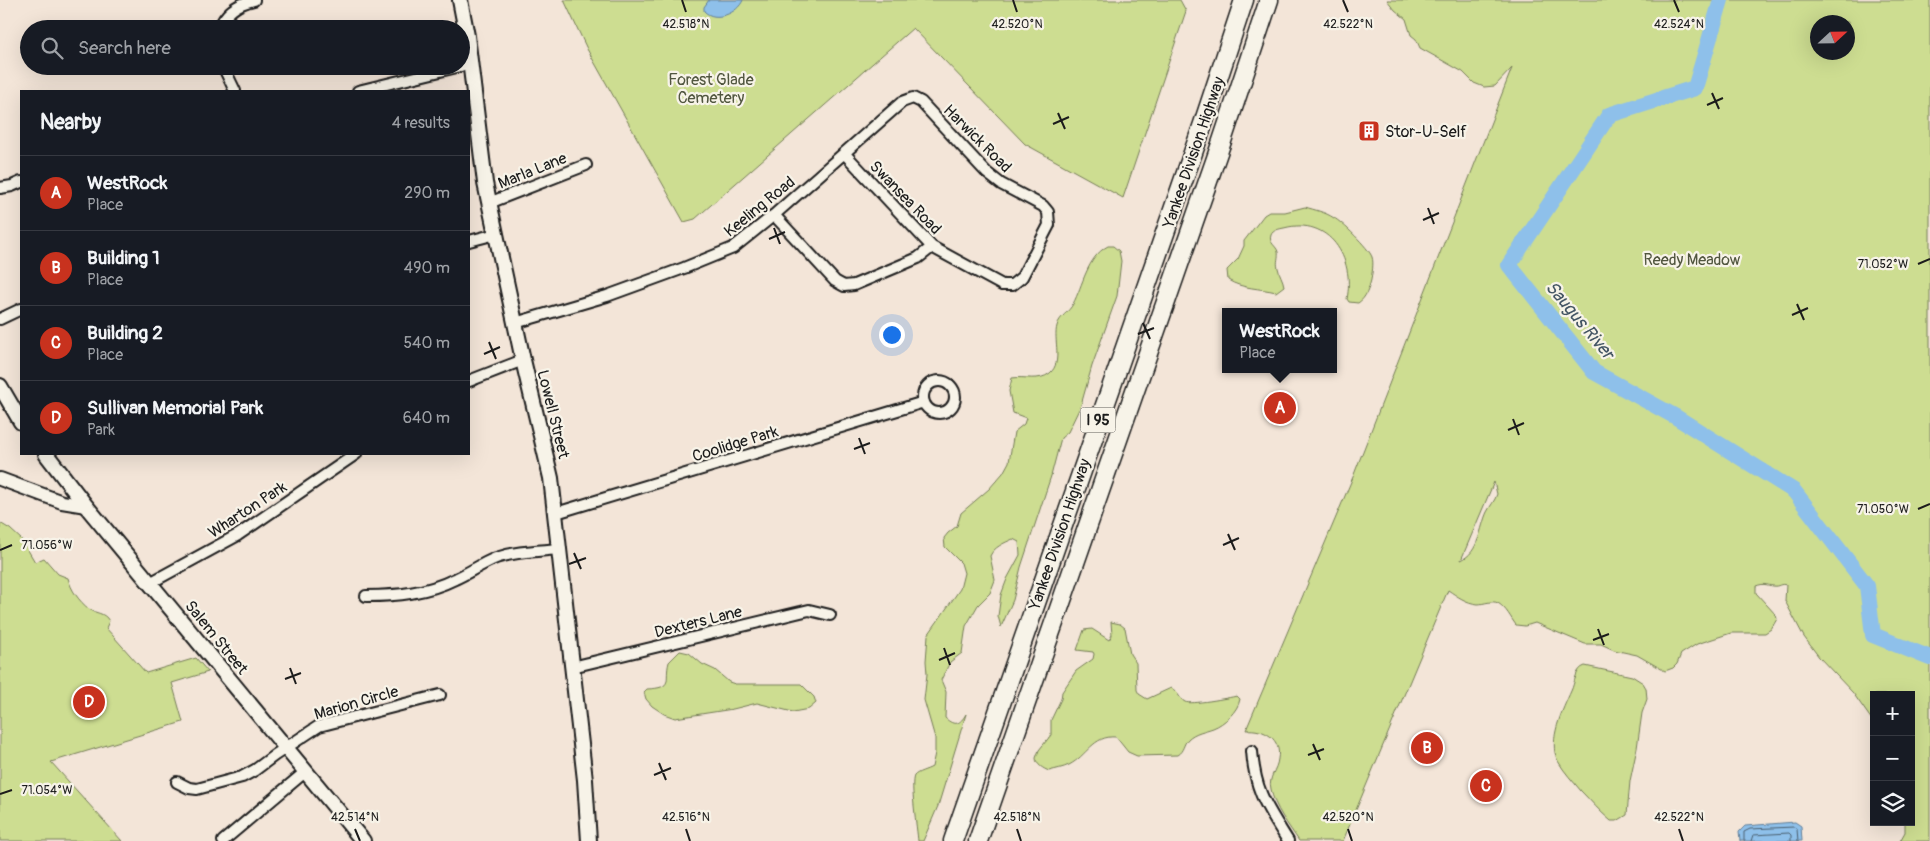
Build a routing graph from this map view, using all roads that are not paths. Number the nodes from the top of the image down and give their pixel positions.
1 (254, 0) edge
2 (460, 0) edge
3 (1244, 0) edge
4 (1269, 0) edge
5 (224, 20) edge
6 (461, 20) edge
7 (227, 75) edge
8 (426, 75) edge
9 (466, 75) edge
10 (235, 90) edge
11 (362, 90) edge
12 (469, 90) edge
13 (470, 97) edge
14 (913, 98) joint
15 (844, 153) junction
16 (586, 165) dead end
17 (20, 182) edge
18 (0, 188) edge
19 (489, 203) junction
20 (774, 215) junction
21 (1049, 215) joint
22 (496, 234) junction
23 (470, 241) edge
24 (932, 247) junction
25 (20, 309) edge
26 (0, 319) edge
27 (515, 323) junction
28 (523, 360) junction
29 (470, 381) edge
30 (0, 386) edge
31 (924, 402) dead end
32 (20, 420) edge
33 (47, 455) edge
34 (355, 455) edge
35 (64, 478) junction
36 (0, 479) edge
37 (62, 502) junction
38 (86, 506) junction
39 (556, 513) junction
40 (560, 549) junction
41 (150, 583) junction
42 (366, 596) dead end
43 (830, 615) dead end
44 (572, 667) junction
45 (440, 695) dead end
46 (285, 749) junction
47 (1252, 751) dead end
48 (305, 772) junction
49 (177, 782) dead end
50 (222, 841) edge
51 (362, 841) edge
52 (589, 841) edge
53 (952, 841) edge
54 (978, 841) edge
55 (1288, 841) edge

1 - 5 street
2 - 6 main road, Lowell Street
3 - 53 highway, Yankee Division Highway / I 95
4 - 54 highway, Yankee Division Highway / I 95
7 - 10 street
8 - 11 street
9 - 12 main road, Lowell Street
13 - 19 main road, Lowell Street
14 - 15 street, Keeling Road
14 - 21 street, Harwick Road
15 - 20 street, Keeling Road
15 - 24 street, Swansea Road
16 - 19 street, Marla Lane
17 - 18 street
19 - 22 main road, Lowell Street
20 - 24 street
20 - 27 street, Keeling Road
21 - 24 street, Swansea Road
22 - 23 street
22 - 27 main road, Lowell Street
25 - 26 street
27 - 28 main road, Lowell Street
28 - 29 street
28 - 39 main road, Lowell Street
30 - 32 main road
31 - 39 street, Coolidge Park
33 - 35 main road, Salem Street
34 - 41 street, Wharton Park
35 - 37 street
35 - 38 main road, Salem Street
36 - 37 street
37 - 38 street
38 - 41 main road, Salem Street
39 - 40 main road, Lowell Street
40 - 42 street
40 - 44 main road, Lowell Street
41 - 46 main road, Salem Street
43 - 44 street, Dexters Lane
44 - 52 main road, Lowell Street
45 - 46 street, Marion Circle
46 - 48 main road, Salem Street
46 - 49 street, Marion Circle
47 - 55 street
48 - 50 street
48 - 51 main road, Salem Street

